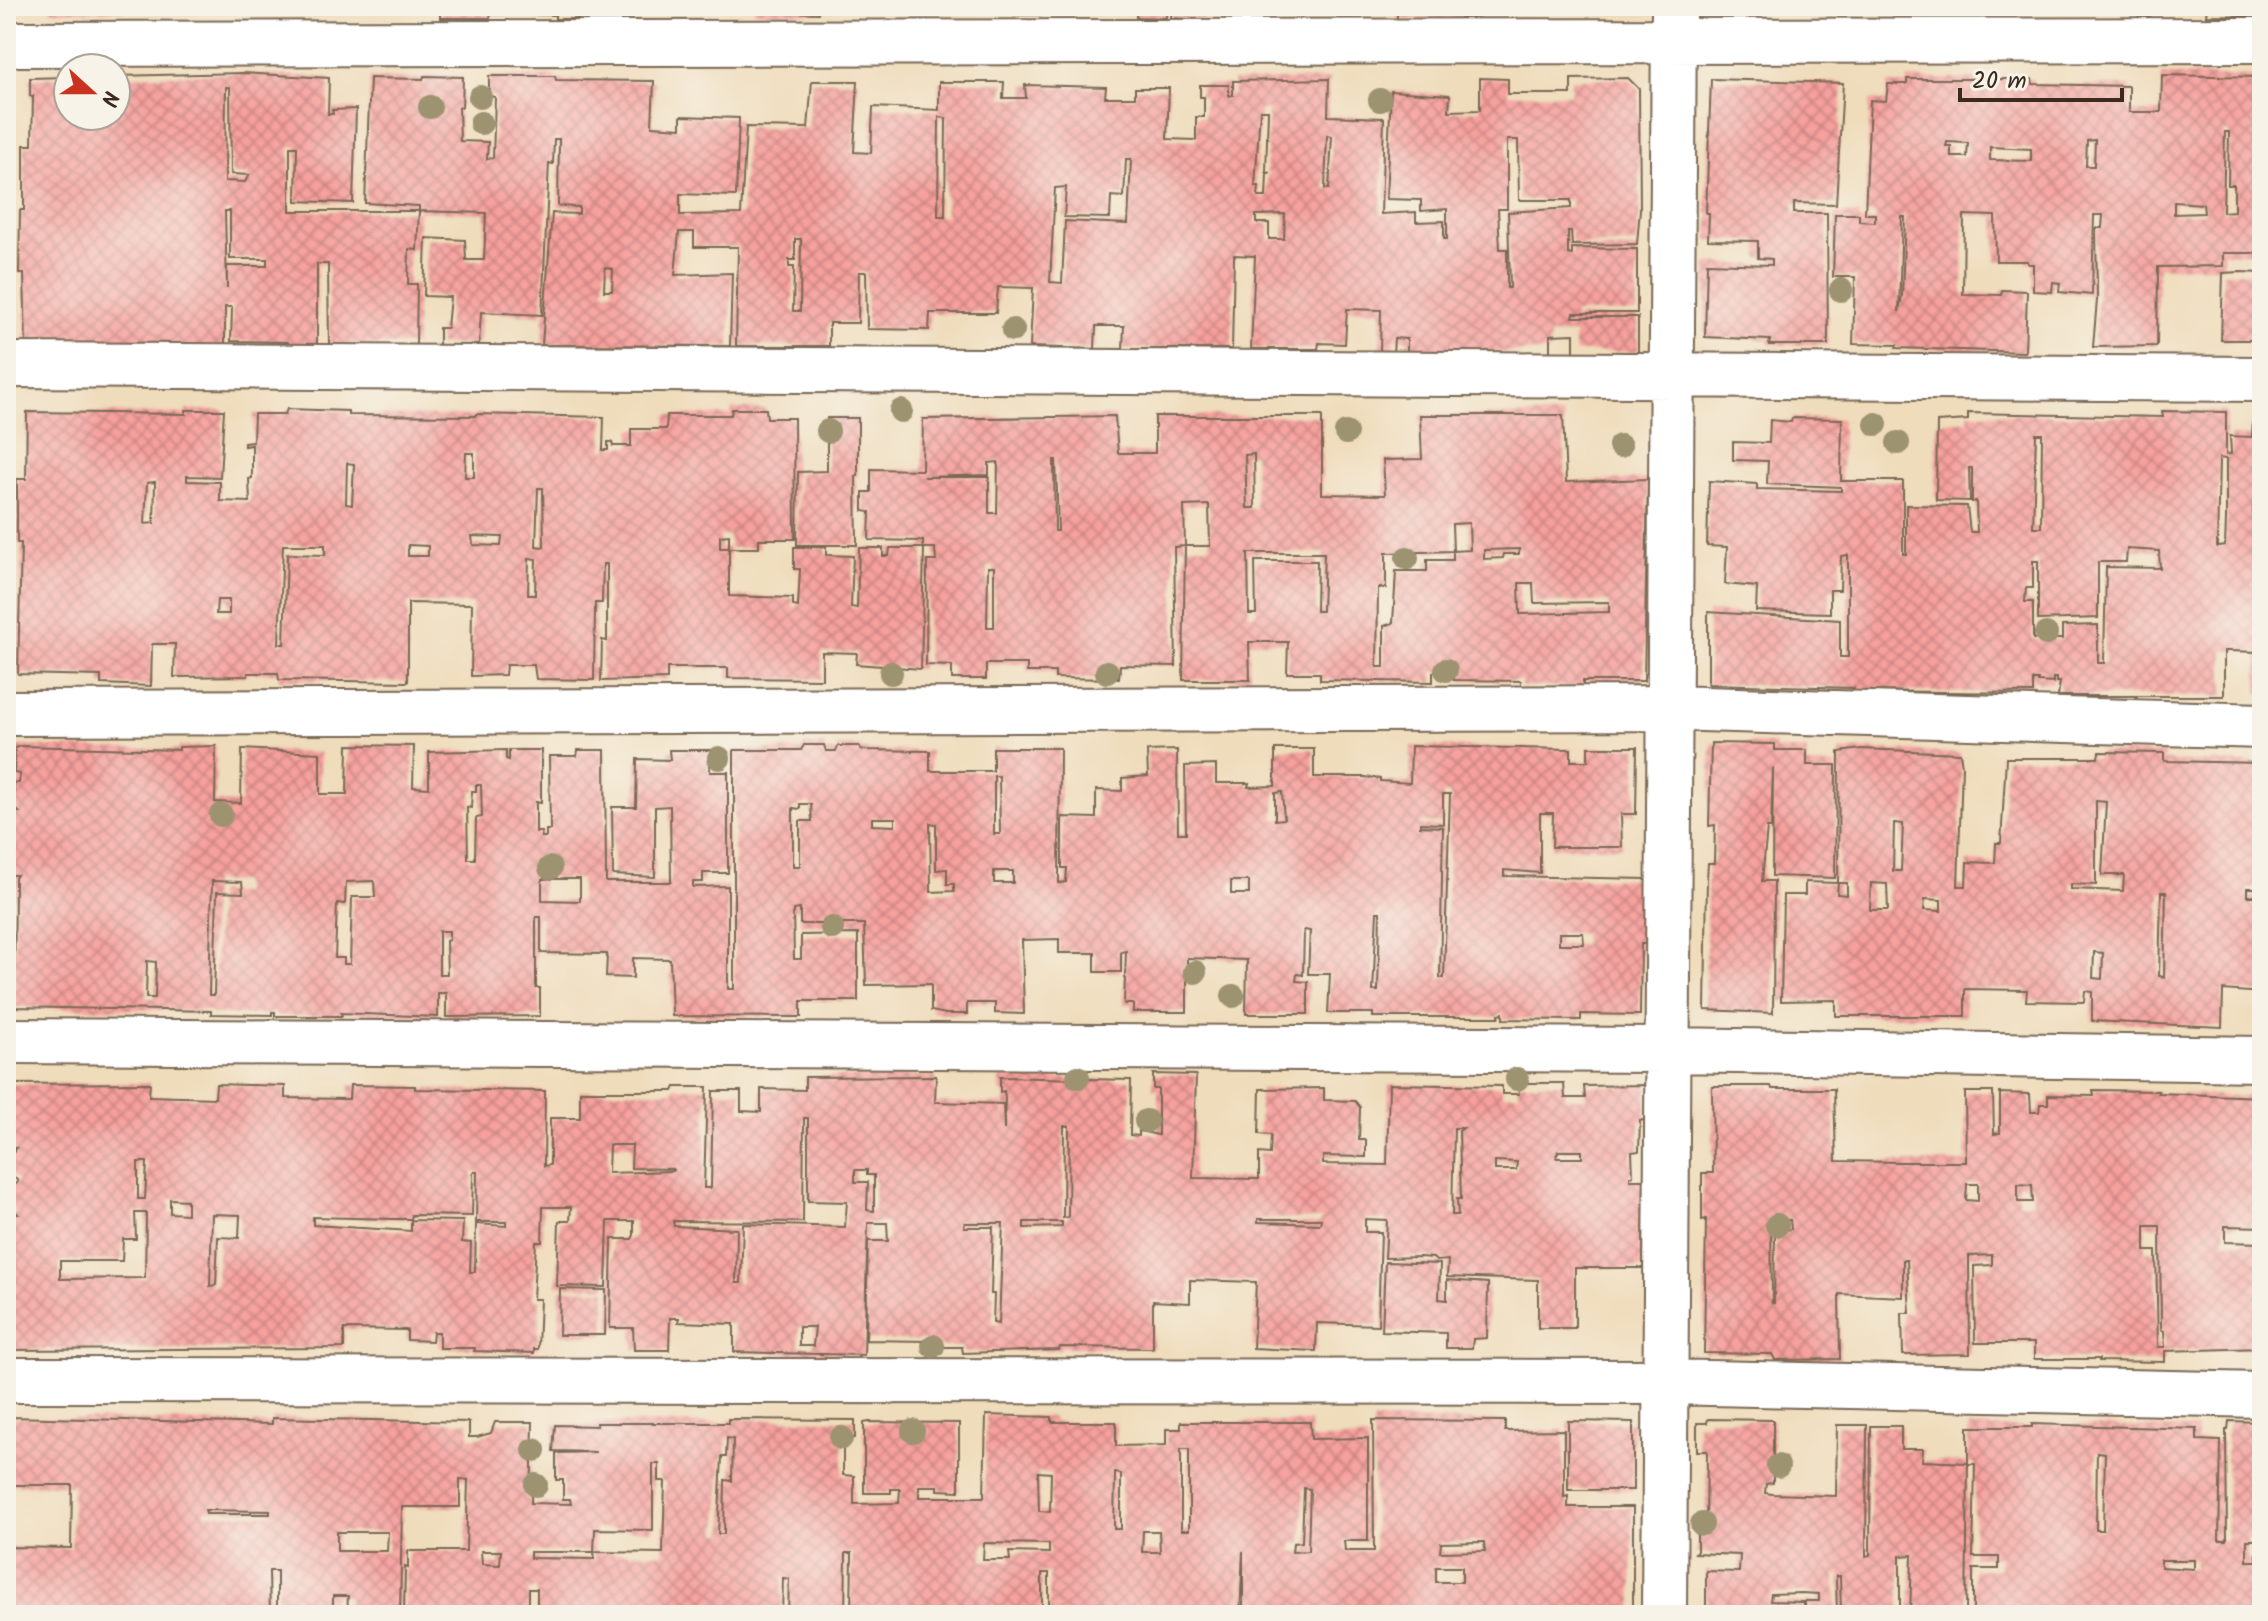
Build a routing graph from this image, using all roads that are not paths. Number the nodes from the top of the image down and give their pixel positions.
1 (1674, 23) edge
2 (2262, 40) edge
3 (6, 44) edge
4 (6, 365) edge
5 (1672, 377) junction
6 (2262, 379) edge
7 (1670, 708) junction
8 (6, 713) edge
9 (2262, 726) edge
10 (6, 1041) edge
11 (1667, 1050) junction
12 (2262, 1059) edge
13 (6, 1380) edge
14 (1665, 1382) junction
15 (2262, 1395) edge
16 (1664, 1615) edge

1 - 2 street
1 - 3 street
1 - 5 street
4 - 5 street
5 - 6 street
5 - 7 street
7 - 8 street
7 - 9 street
7 - 11 street
10 - 11 street
11 - 12 street
11 - 14 street
13 - 14 street
14 - 15 street
14 - 16 street

